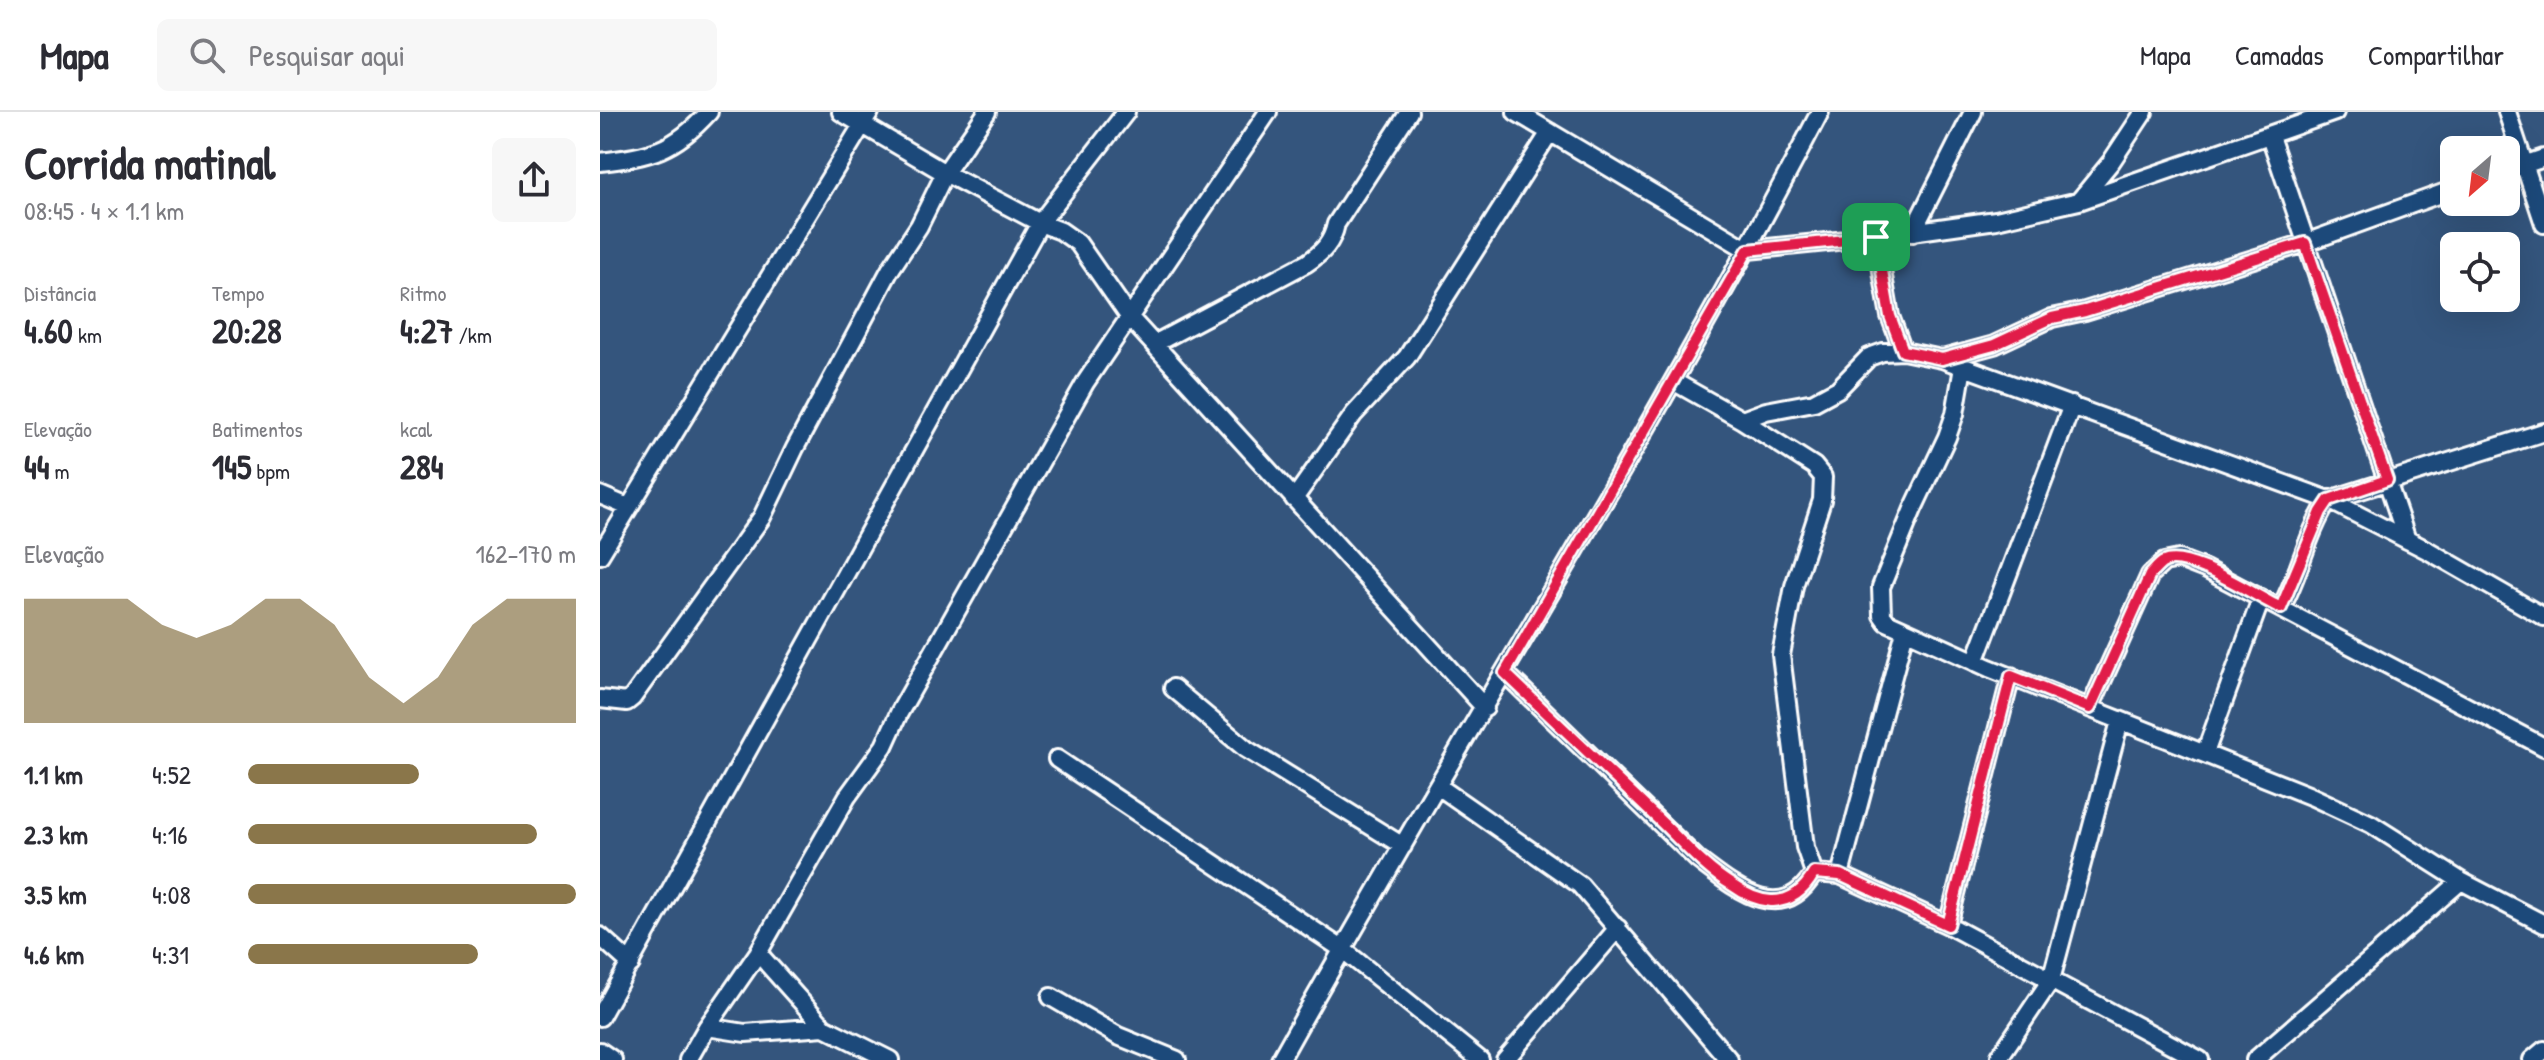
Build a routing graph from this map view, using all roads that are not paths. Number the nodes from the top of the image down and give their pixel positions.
1 (709, 112) edge
2 (841, 112) edge
3 (987, 112) edge
4 (1126, 112) edge
5 (1268, 112) edge
6 (1409, 112) edge
7 (1516, 112) edge
8 (1820, 112) edge
9 (1973, 112) edge
10 (2144, 112) edge
11 (2335, 112) edge
12 (2507, 112) edge
13 (867, 118) edge
14 (1550, 132) junction
15 (2270, 136) junction
16 (2544, 158) edge
17 (600, 162) edge
18 (2525, 164) junction
19 (2520, 166) edge
20 (945, 173) junction
21 (2440, 194) edge
22 (2079, 201) junction
23 (1040, 223) junction
24 (2544, 224) edge
25 (1912, 233) junction
26 (1876, 237) junction
27 (2305, 243) junction
28 (1748, 250) junction
29 (1130, 318) junction
30 (1154, 344) junction
31 (1903, 351) junction
32 (1942, 359) junction
33 (1963, 367) junction
34 (1673, 381) junction
35 (2072, 405) junction
36 (1742, 420) junction
37 (2544, 432) edge
38 (2387, 480) junction
39 (600, 495) edge
40 (1294, 499) junction
41 (2329, 500) junction
42 (628, 507) junction
43 (2407, 540) junction
44 (600, 555) edge
45 (2261, 599) junction
46 (2281, 608) junction
47 (2544, 617) edge
48 (1905, 631) junction
49 (1975, 662) junction
50 (1505, 673) junction
51 (2011, 676) junction
52 (1173, 688) dead end
53 (600, 699) edge
54 (1485, 708) junction
55 (2090, 708) junction
56 (2120, 721) junction
57 (2544, 747) edge
58 (2205, 753) junction
59 (1057, 759) dead end
60 (1438, 786) junction
61 (1403, 846) junction
62 (1814, 873) junction
63 (1840, 875) junction
64 (2461, 881) junction
65 (2544, 924) edge
66 (1948, 925) junction
67 (1618, 928) junction
68 (600, 936) edge
69 (1342, 949) junction
70 (758, 953) junction
71 (631, 964) junction
72 (2051, 980) junction
73 (1051, 997) dead end
74 (600, 1017) edge
75 (707, 1027) junction
76 (824, 1027) junction
77 (2544, 1050) edge
78 (600, 1051) edge
79 (613, 1060) edge
80 (688, 1060) edge
81 (890, 1060) edge
82 (1177, 1060) edge
83 (1280, 1060) edge
84 (1480, 1060) edge
85 (1505, 1060) edge
86 (1729, 1060) edge
87 (2000, 1060) edge
88 (2200, 1060) edge
89 (2255, 1060) edge
90 (2532, 1060) edge

1 - 17 street
2 - 13 street
3 - 20 street
4 - 23 street
5 - 29 street
6 - 30 street
7 - 14 street
8 - 28 street
9 - 25 street
10 - 22 street
11 - 15 street
12 - 18 street
13 - 20 street
13 - 42 street
14 - 28 street
14 - 40 street
15 - 22 street
15 - 27 street
16 - 18 street
18 - 19 street
18 - 24 street
20 - 23 street
20 - 53 street
21 - 27 street
22 - 25 street
23 - 29 street
23 - 71 street
25 - 26 street
26 - 28 street
26 - 31 street
27 - 32 street
27 - 38 street
28 - 34 street
29 - 30 street
29 - 70 street
30 - 40 street
31 - 32 street
31 - 36 street
32 - 33 street
33 - 35 street
33 - 48 street
34 - 36 street
34 - 50 street
35 - 41 street
35 - 49 street
36 - 62 street
37 - 38 street
38 - 41 street
38 - 43 street
39 - 42 street
40 - 54 street
41 - 43 street
41 - 46 street
42 - 44 street
43 - 47 street
45 - 46 street
45 - 55 street
45 - 58 street
46 - 57 street
48 - 49 street
48 - 63 street
49 - 51 street
50 - 54 street
50 - 62 street
51 - 55 street
51 - 66 street
52 - 61 street
54 - 60 street
55 - 56 street
56 - 58 street
56 - 72 street
58 - 64 street
59 - 69 street
60 - 61 street
60 - 67 street
61 - 69 street
62 - 63 street
63 - 66 street
64 - 65 street
64 - 89 street
66 - 72 street
67 - 85 street
67 - 86 street
68 - 71 street
69 - 83 street
69 - 84 street
70 - 75 street
70 - 76 street
71 - 74 street
72 - 87 street
72 - 88 street
73 - 82 street
75 - 76 street
75 - 80 street
76 - 81 street
77 - 90 street
78 - 79 street

